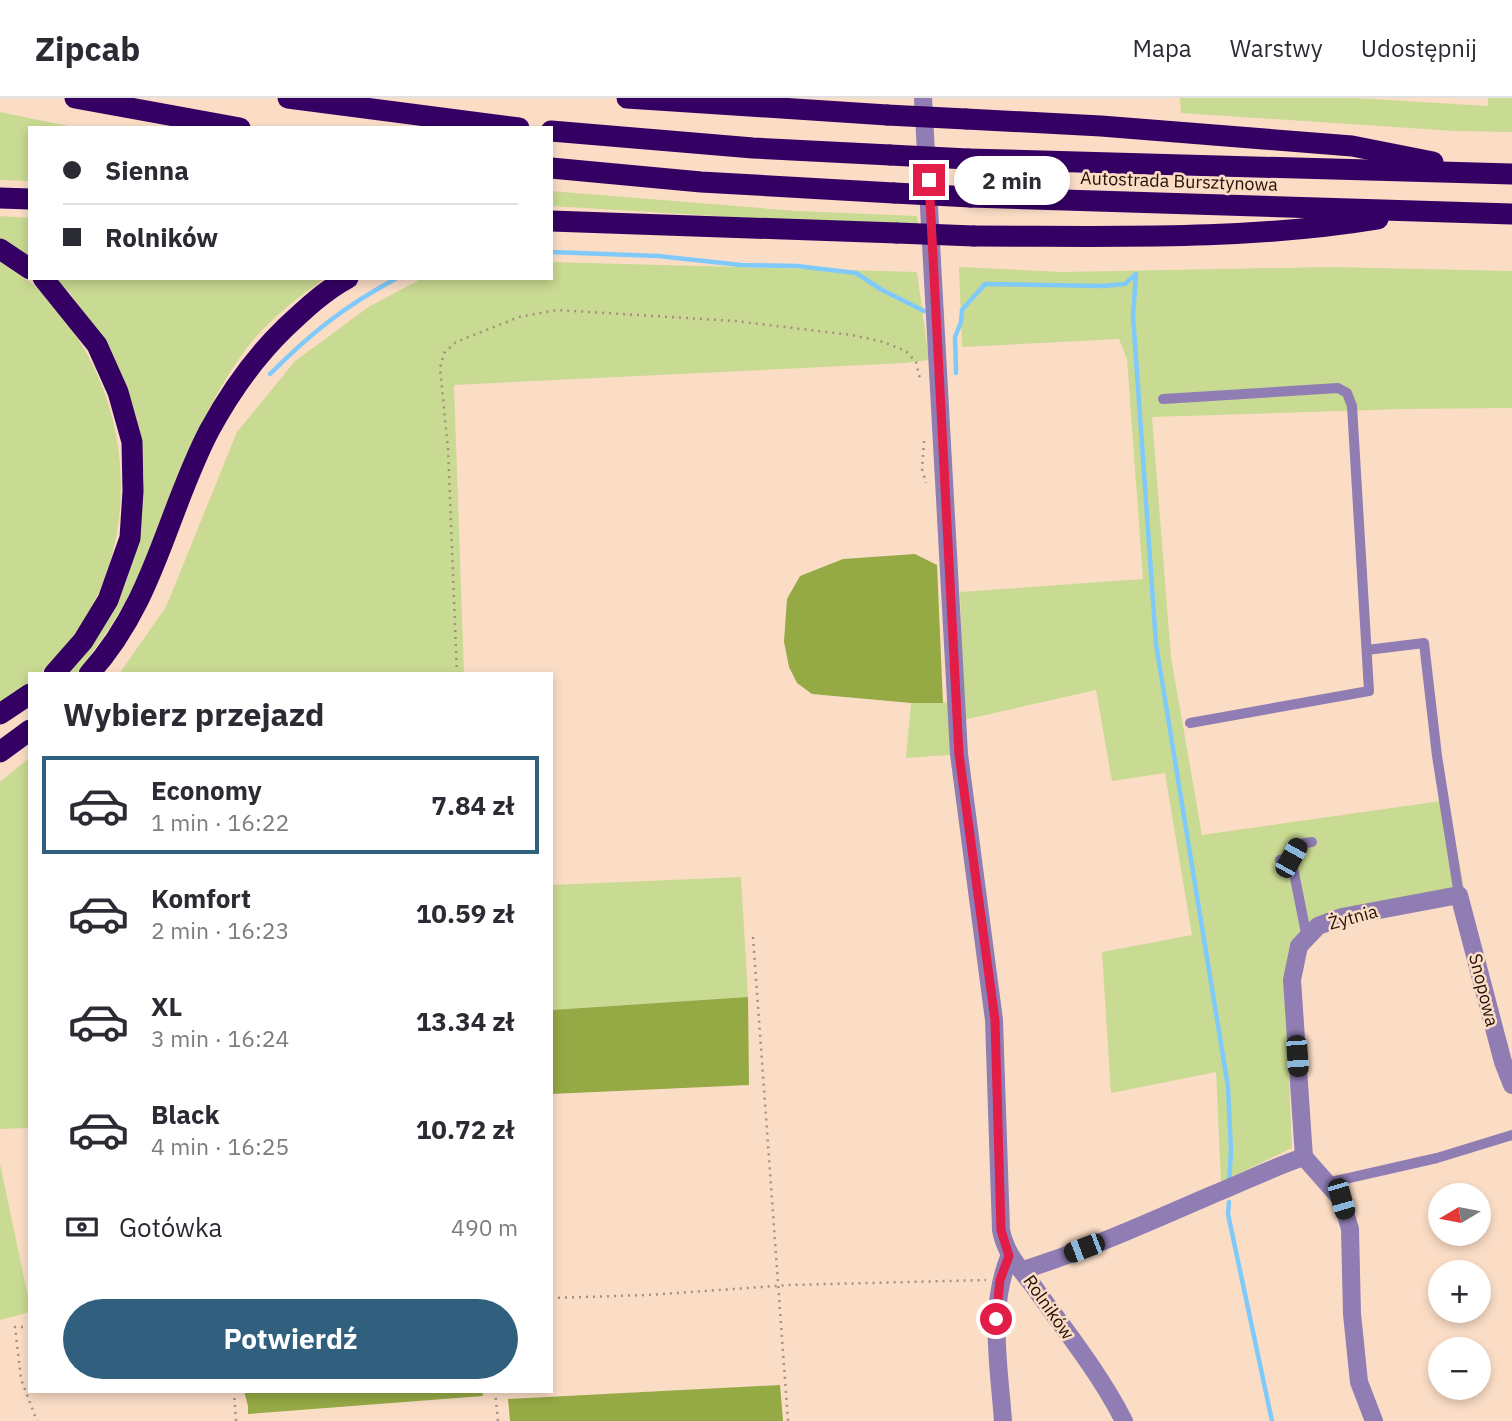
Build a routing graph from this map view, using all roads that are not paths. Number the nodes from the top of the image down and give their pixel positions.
1 (75, 98) edge
2 (288, 98) edge
3 (626, 98) edge
4 (923, 98) edge
5 (229, 126) edge
6 (504, 126) edge
7 (553, 131) edge
8 (553, 168) edge
9 (1502, 174) edge
10 (0, 198) edge
11 (28, 199) edge
12 (1429, 211) junction
13 (1512, 214) edge
14 (557, 222) edge
15 (0, 249) edge
16 (28, 268) edge
17 (45, 280) edge
18 (345, 280) edge
19 (1163, 399) dead end
20 (1367, 650) junction
21 (56, 672) edge
22 (91, 672) edge
23 (28, 695) edge
24 (0, 715) edge
25 (1190, 723) dead end
26 (28, 731) edge
27 (0, 752) edge
28 (1312, 842) dead end
29 (1459, 895) junction
30 (1307, 938) junction
31 (1512, 1085) edge
32 (1512, 1135) edge
33 (1304, 1157) junction
34 (1327, 1183) junction
35 (1009, 1256) junction
36 (1023, 1270) junction
37 (1003, 1421) edge
38 (1124, 1421) edge
39 (1374, 1421) edge

1 - 5 highway
2 - 6 highway
3 - 9 highway, bridge
4 - 35 street
7 - 9 highway, Autostrada Bursztynowa, bridge
8 - 12 highway, Autostrada Bursztynowa, bridge
10 - 11 highway
12 - 13 highway, Autostrada Bursztynowa
12 - 14 highway, bridge
15 - 16 highway
17 - 21 highway
18 - 22 highway
19 - 20 lane
20 - 25 lane
20 - 29 lane
23 - 24 highway
26 - 27 highway
28 - 30 lane
29 - 30 street, Żytnia
29 - 31 street, Snopowa
30 - 33 street, Żytnia
32 - 34 lane
33 - 34 street
33 - 36 street
34 - 39 street
35 - 36 street, Rolników
35 - 37 street
36 - 38 street, Rolników

